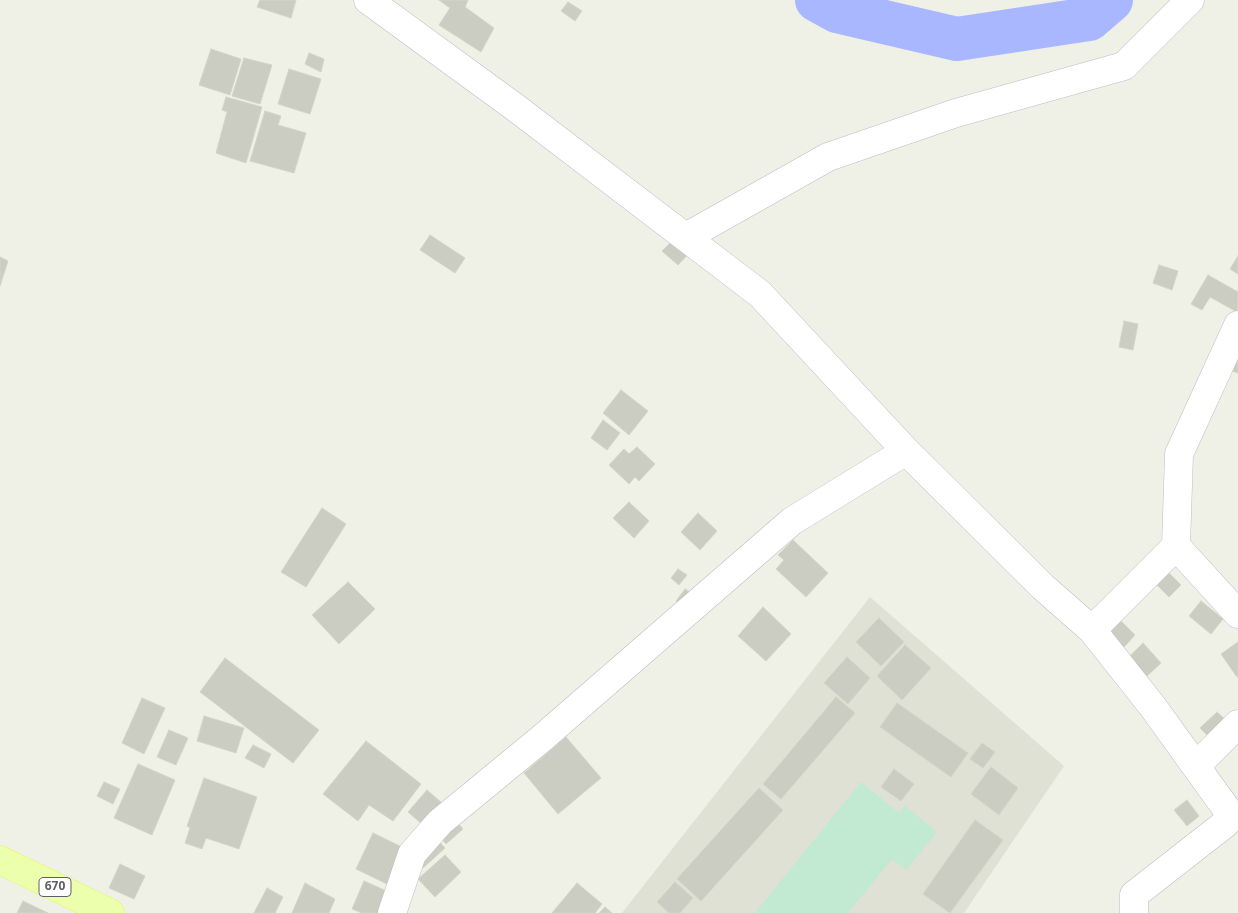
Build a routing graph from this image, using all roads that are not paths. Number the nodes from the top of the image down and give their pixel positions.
1 (368, 0) edge
2 (1190, 0) edge
3 (686, 237) junction
4 (1238, 325) edge
5 (906, 451) junction
6 (1176, 546) junction
7 (1238, 614) edge
8 (1092, 630) junction
9 (1238, 724) edge
10 (1197, 765) junction
11 (0, 860) edge
12 (110, 913) edge
13 (392, 913) edge
14 (1134, 913) edge

1 - 3 street
2 - 3 street
3 - 5 street
4 - 6 street
5 - 8 street
5 - 13 street
6 - 7 street
6 - 8 street
8 - 10 street
9 - 10 street
10 - 14 street
11 - 12 main road, 670

